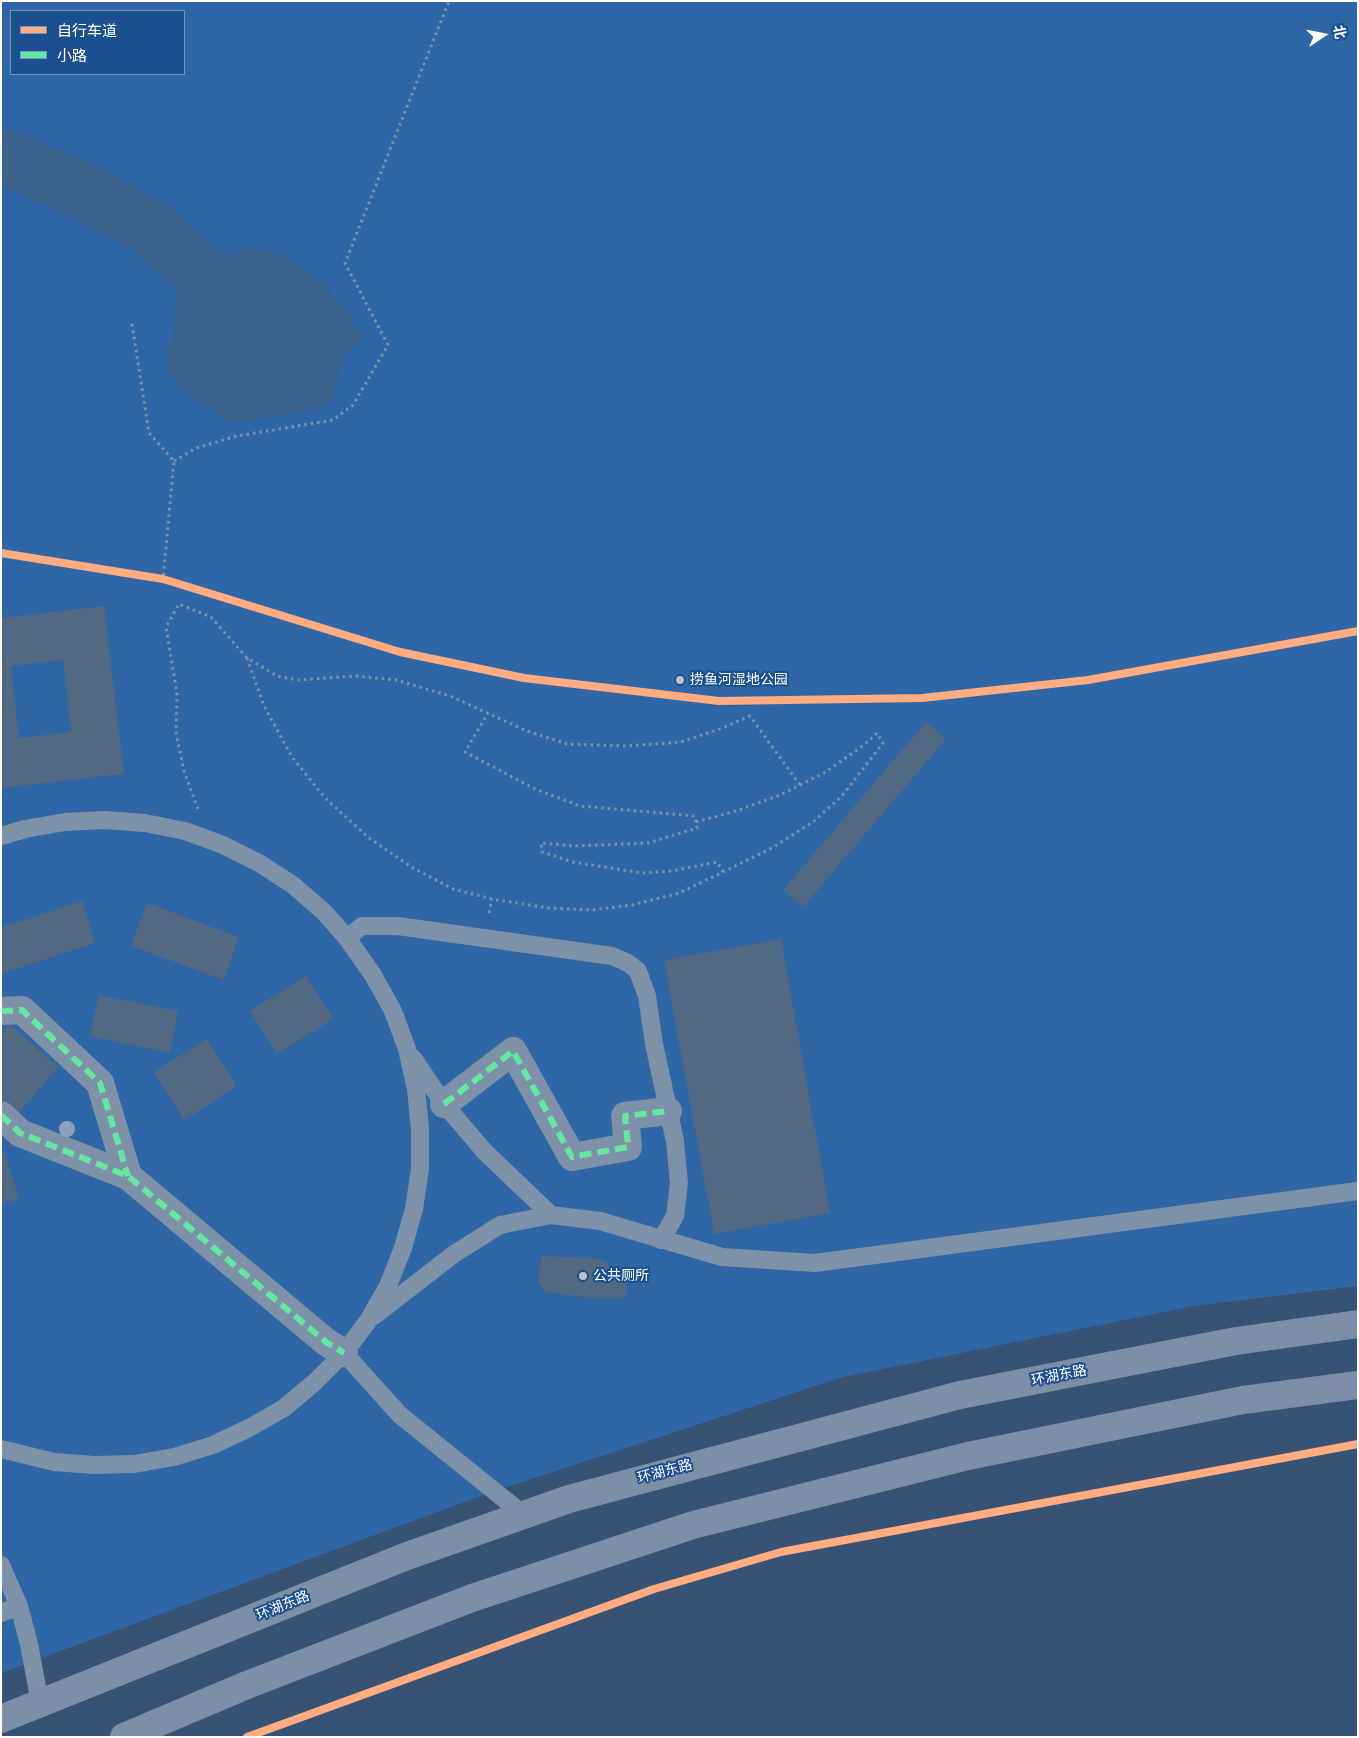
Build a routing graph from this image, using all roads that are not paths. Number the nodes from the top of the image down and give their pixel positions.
1 (1, 836) edge
2 (347, 938) junction
3 (1, 1011) edge
4 (407, 1049) junction
5 (444, 1104) junction
6 (668, 1111) junction
7 (1, 1115) edge
8 (128, 1176) junction
9 (1358, 1191) edge
10 (551, 1215) junction
11 (661, 1240) junction
12 (368, 1321) junction
13 (1358, 1324) edge
14 (344, 1353) junction
15 (1358, 1385) edge
16 (1, 1449) edge
17 (524, 1515) junction
18 (1, 1565) edge
19 (19, 1606) junction
20 (1, 1613) edge
21 (40, 1703) junction
22 (1, 1718) edge
23 (124, 1737) edge

1 - 2 lane
2 - 4 lane
2 - 6 lane
3 - 8 street
4 - 5 lane
4 - 12 lane
5 - 6 street
5 - 10 lane
6 - 11 lane
7 - 8 street
8 - 14 street
9 - 11 lane
10 - 11 lane
10 - 12 lane
12 - 14 lane
13 - 17 main road, 环湖东路
14 - 16 lane
14 - 17 lane
15 - 23 main road
17 - 21 main road, 环湖东路
18 - 19 lane
19 - 20 lane
19 - 21 lane
21 - 22 main road, 环湖东路

